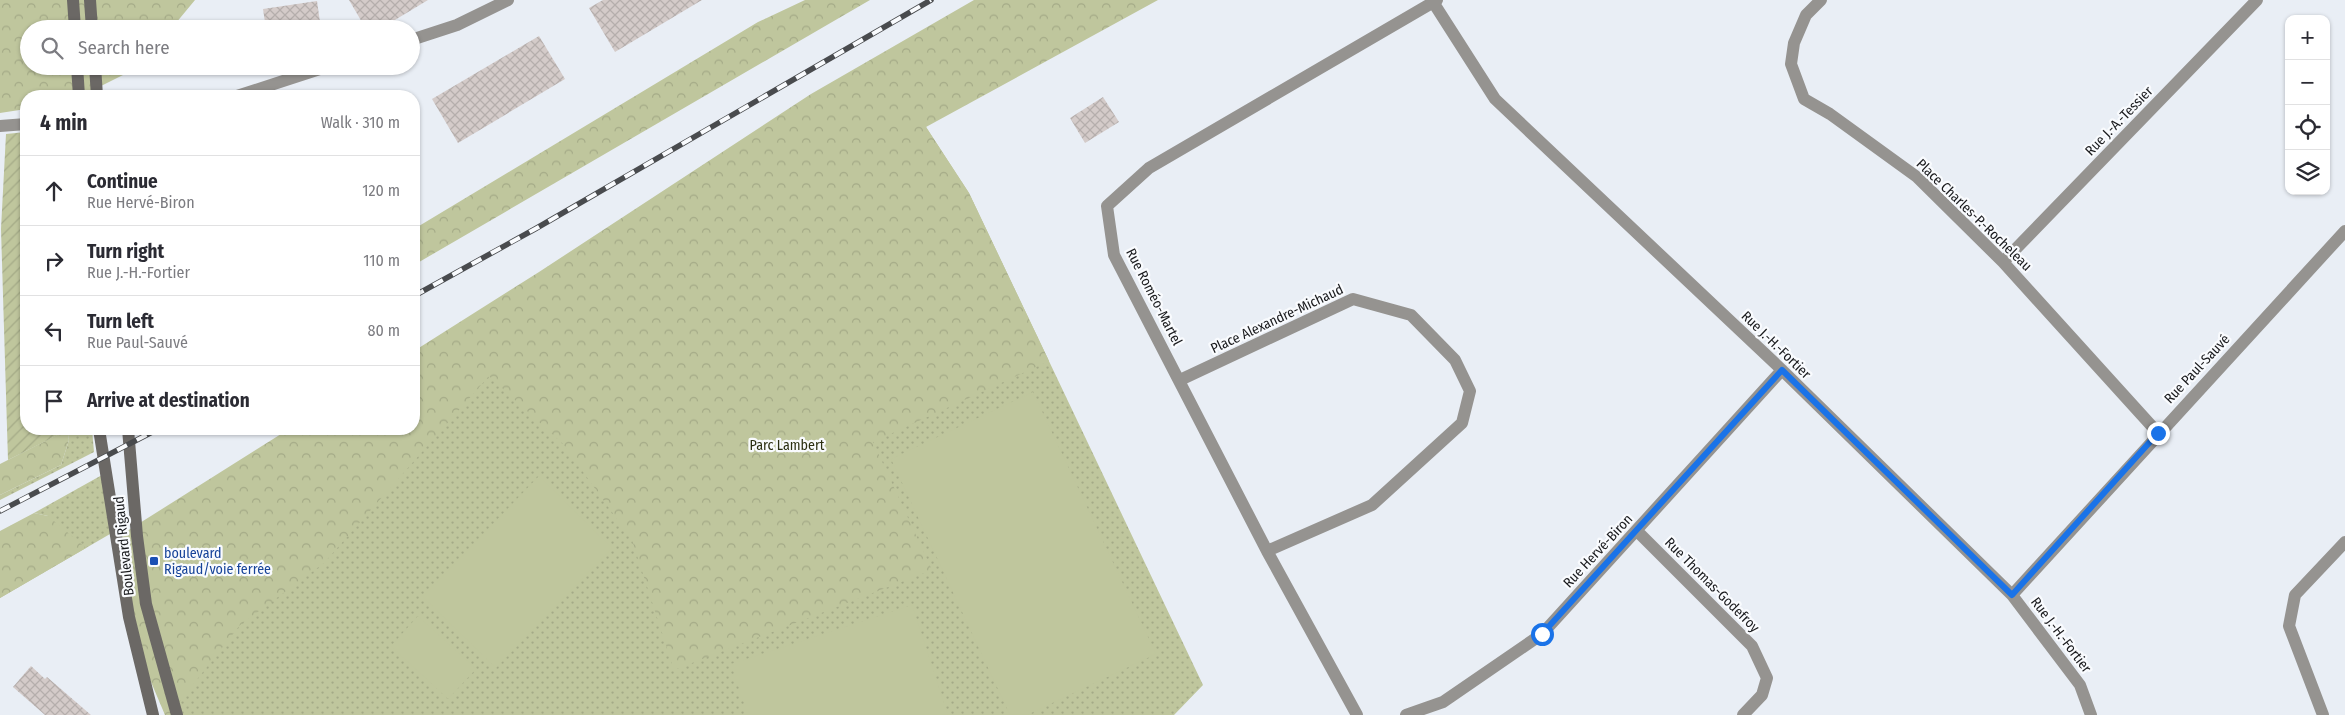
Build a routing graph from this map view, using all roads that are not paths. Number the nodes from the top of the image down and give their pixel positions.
1 (73, 0) edge
2 (90, 0) edge
3 (508, 0) edge
4 (1820, 0) edge
5 (2257, 0) edge
6 (1435, 1) edge
7 (74, 20) edge
8 (91, 20) edge
9 (420, 37) edge
10 (78, 75) edge
11 (96, 75) edge
12 (302, 75) edge
13 (79, 90) edge
14 (97, 90) edge
15 (256, 90) edge
16 (20, 124) edge
17 (0, 126) edge
18 (2345, 231) edge
19 (2004, 262) junction
20 (1782, 370) junction
21 (1180, 380) junction
22 (2158, 433) junction
23 (100, 435) edge
24 (129, 435) edge
25 (1637, 531) junction
26 (2345, 542) edge
27 (1267, 551) junction
28 (2012, 595) junction
29 (153, 715) edge
30 (178, 715) edge
31 (1357, 715) edge
32 (1406, 715) edge
33 (1743, 715) edge
34 (2091, 715) edge
35 (2323, 715) edge

1 - 7 street
2 - 8 street
3 - 9 street
4 - 19 street, Place Charles-P.-Rocheleau
5 - 19 street, Rue J.-A.-Tessier
6 - 20 street, Rue J.-H.-Fortier
6 - 21 street, Rue Roméo-Martel
10 - 13 street
11 - 14 street
12 - 15 street
16 - 17 street
18 - 22 street, Rue Paul-Sauvé
19 - 22 street, Place Charles-P.-Rocheleau
20 - 25 street, Rue Hervé-Biron
20 - 28 street, Rue J.-H.-Fortier
21 - 27 street, Rue Roméo-Martel
21 - 27 street, Place Alexandre-Michaud
22 - 28 street, Rue Paul-Sauvé
23 - 29 street, Boulevard Rigaud
24 - 30 street, Boulevard Rigaud
25 - 32 street, Rue Hervé-Biron
25 - 33 street, Rue Thomas-Godefroy
26 - 35 street
27 - 31 street, Rue Roméo-Martel
28 - 34 street, Rue J.-H.-Fortier

